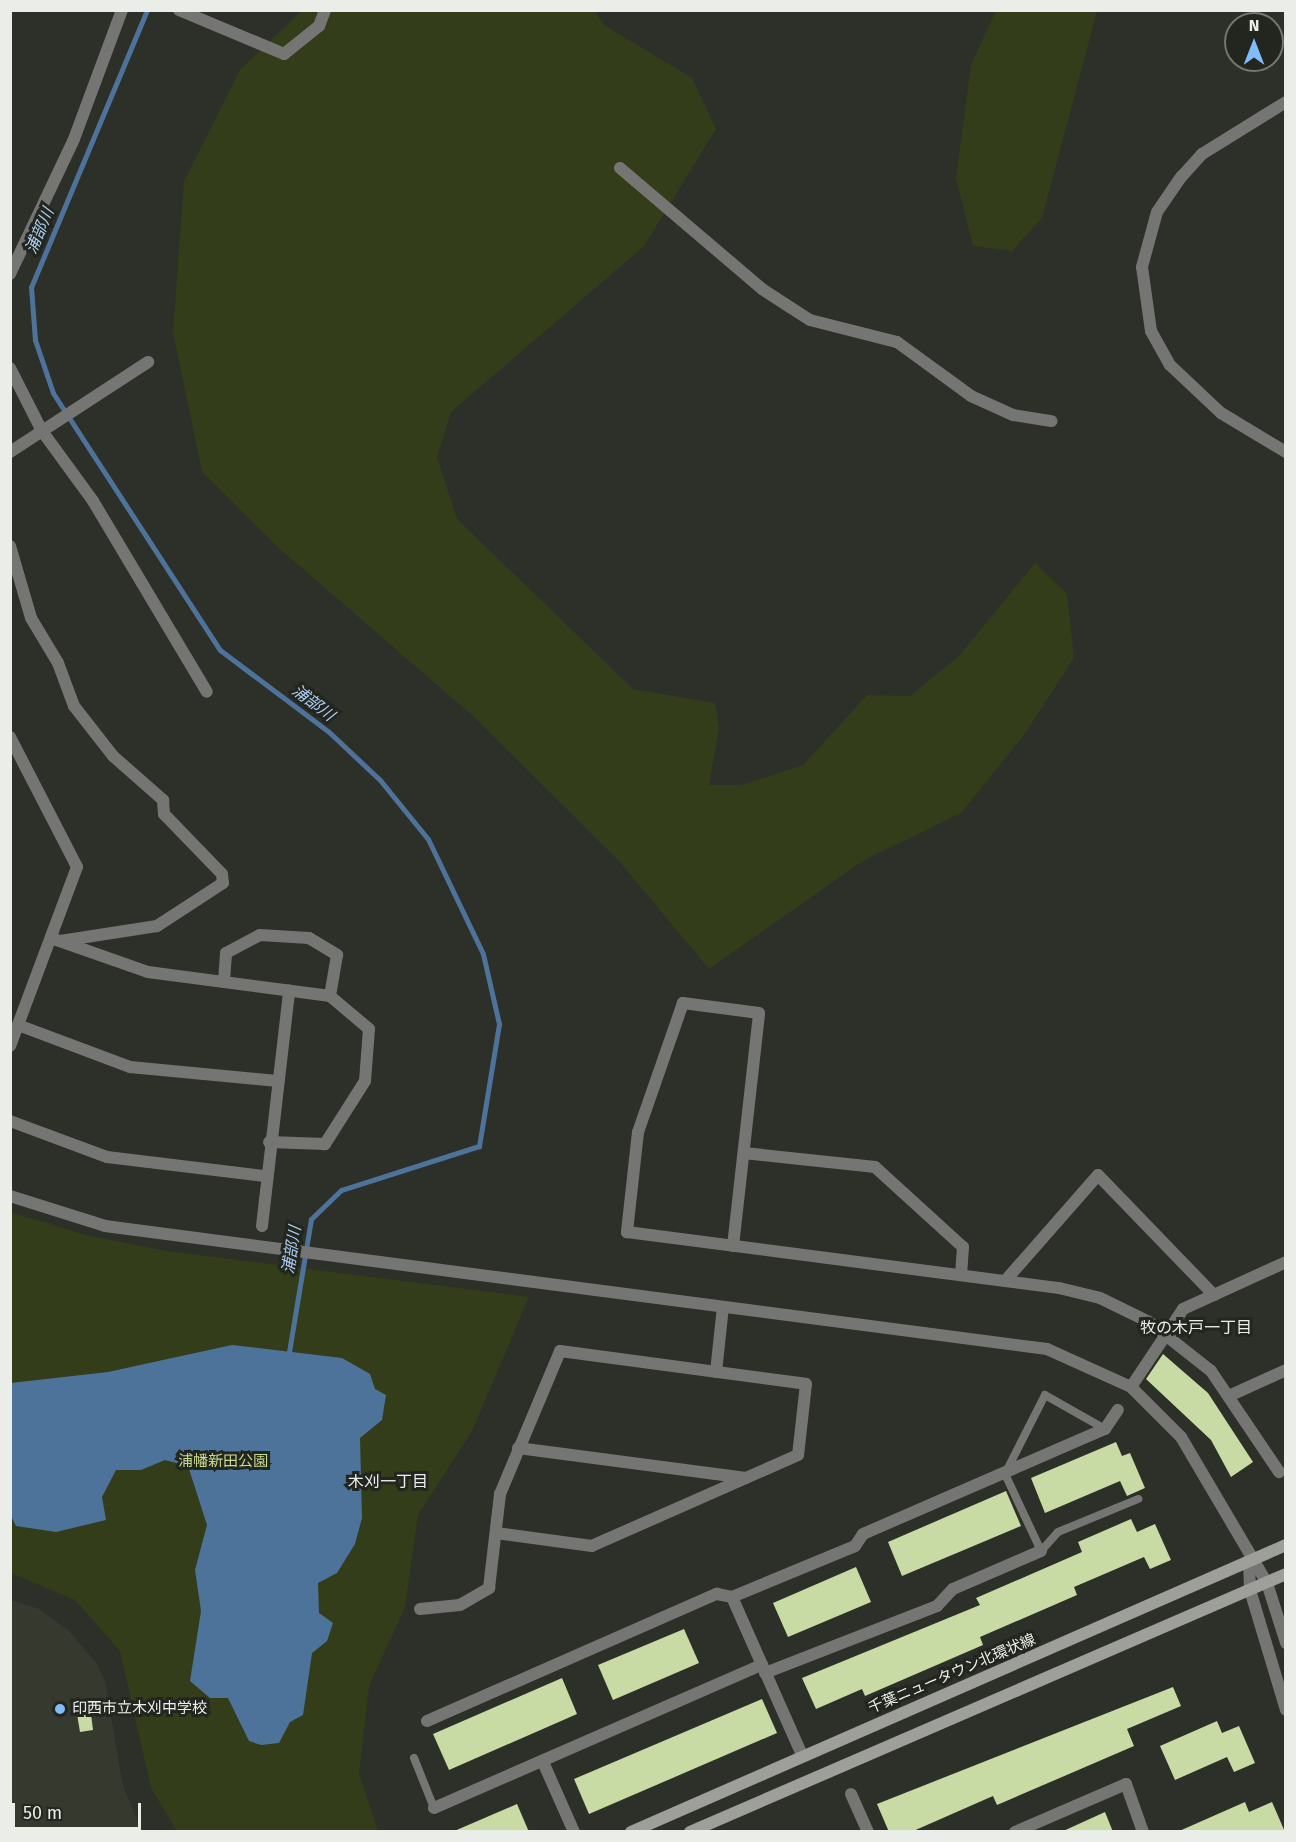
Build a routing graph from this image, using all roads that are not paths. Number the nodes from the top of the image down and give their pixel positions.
1 (122, 10) edge
2 (179, 10) edge
3 (326, 10) edge
4 (1286, 102) edge
5 (620, 168) dead end
6 (10, 274) edge
7 (148, 362) dead end
8 (10, 368) edge
9 (1052, 421) dead end
10 (42, 431) junction
11 (10, 452) edge
12 (1286, 452) edge
13 (10, 546) edge
14 (207, 692) dead end
15 (10, 737) edge
16 (23, 760) junction
17 (10, 767) edge
18 (55, 939) junction
19 (224, 982) junction
20 (289, 991) junction
21 (330, 996) junction
22 (18, 1025) junction
23 (10, 1046) edge
24 (278, 1081) junction
25 (10, 1121) edge
26 (269, 1142) junction
27 (744, 1153) junction
28 (264, 1176) junction
29 (10, 1196) edge
30 (262, 1226) dead end
31 (733, 1246) junction
32 (1286, 1262) edge
33 (961, 1275) junction
34 (1005, 1281) junction
35 (1214, 1295) junction
36 (723, 1307) junction
37 (1167, 1335) junction
38 (1286, 1370) edge
39 (716, 1372) junction
40 (1131, 1387) junction
41 (1231, 1395) junction
42 (1118, 1410) dead end
43 (1105, 1429) junction
44 (518, 1448) junction
45 (1282, 1470) edge
46 (1005, 1474) junction
47 (748, 1478) junction
48 (1267, 1478) dead end
49 (1137, 1499) dead end
50 (496, 1533) junction
51 (1286, 1545) edge
52 (1041, 1551) junction
53 (1249, 1561) junction
54 (1286, 1574) edge
55 (1267, 1583) junction
56 (1250, 1590) junction
57 (732, 1597) junction
58 (420, 1609) dead end
59 (1286, 1643) edge
60 (764, 1669) junction
61 (1286, 1710) edge
62 (427, 1721) dead end
63 (802, 1755) junction
64 (414, 1758) dead end
65 (543, 1762) junction
66 (851, 1794) dead end
67 (434, 1808) joint
68 (574, 1832) edge
69 (632, 1832) edge
70 (690, 1832) edge
71 (868, 1832) edge
72 (1015, 1832) edge
73 (1143, 1832) edge

1 - 6 street
2 - 3 street
4 - 12 street
5 - 9 street
7 - 10 street
8 - 10 street
10 - 11 street
10 - 14 street
13 - 18 street
15 - 16 street
16 - 17 street
16 - 18 street
18 - 19 street
18 - 22 street
19 - 20 street
19 - 21 street
20 - 21 street
20 - 24 street
21 - 26 street
22 - 23 street
22 - 24 street
24 - 26 street
25 - 28 street
26 - 28 street
27 - 31 street
27 - 31 street
27 - 33 street
28 - 30 street
29 - 36 street
31 - 33 street
32 - 35 street
33 - 34 street
34 - 35 street
34 - 37 street
35 - 37 street
36 - 39 street
36 - 40 street
37 - 40 street
37 - 41 street
38 - 41 street
39 - 44 street
39 - 47 street
40 - 53 street
41 - 45 street
42 - 43 street
43 - 46 street
43 - 46 lane
44 - 47 street
44 - 50 street
45 - 48 street
46 - 52 lane
46 - 57 street
47 - 50 street
49 - 52 lane
50 - 58 street
51 - 53 main road, 千葉ニュータウン北環状線
52 - 60 street
53 - 55 street
53 - 56 street
53 - 63 main road, 千葉ニュータウン北環状線
54 - 55 main road
55 - 56 main road
55 - 59 street
56 - 61 street
56 - 70 main road
57 - 60 street
57 - 62 street
60 - 63 street
60 - 65 street
63 - 69 main road, 千葉ニュータウン北環状線
64 - 67 lane
65 - 67 street
65 - 68 street
66 - 71 street
72 - 73 street

